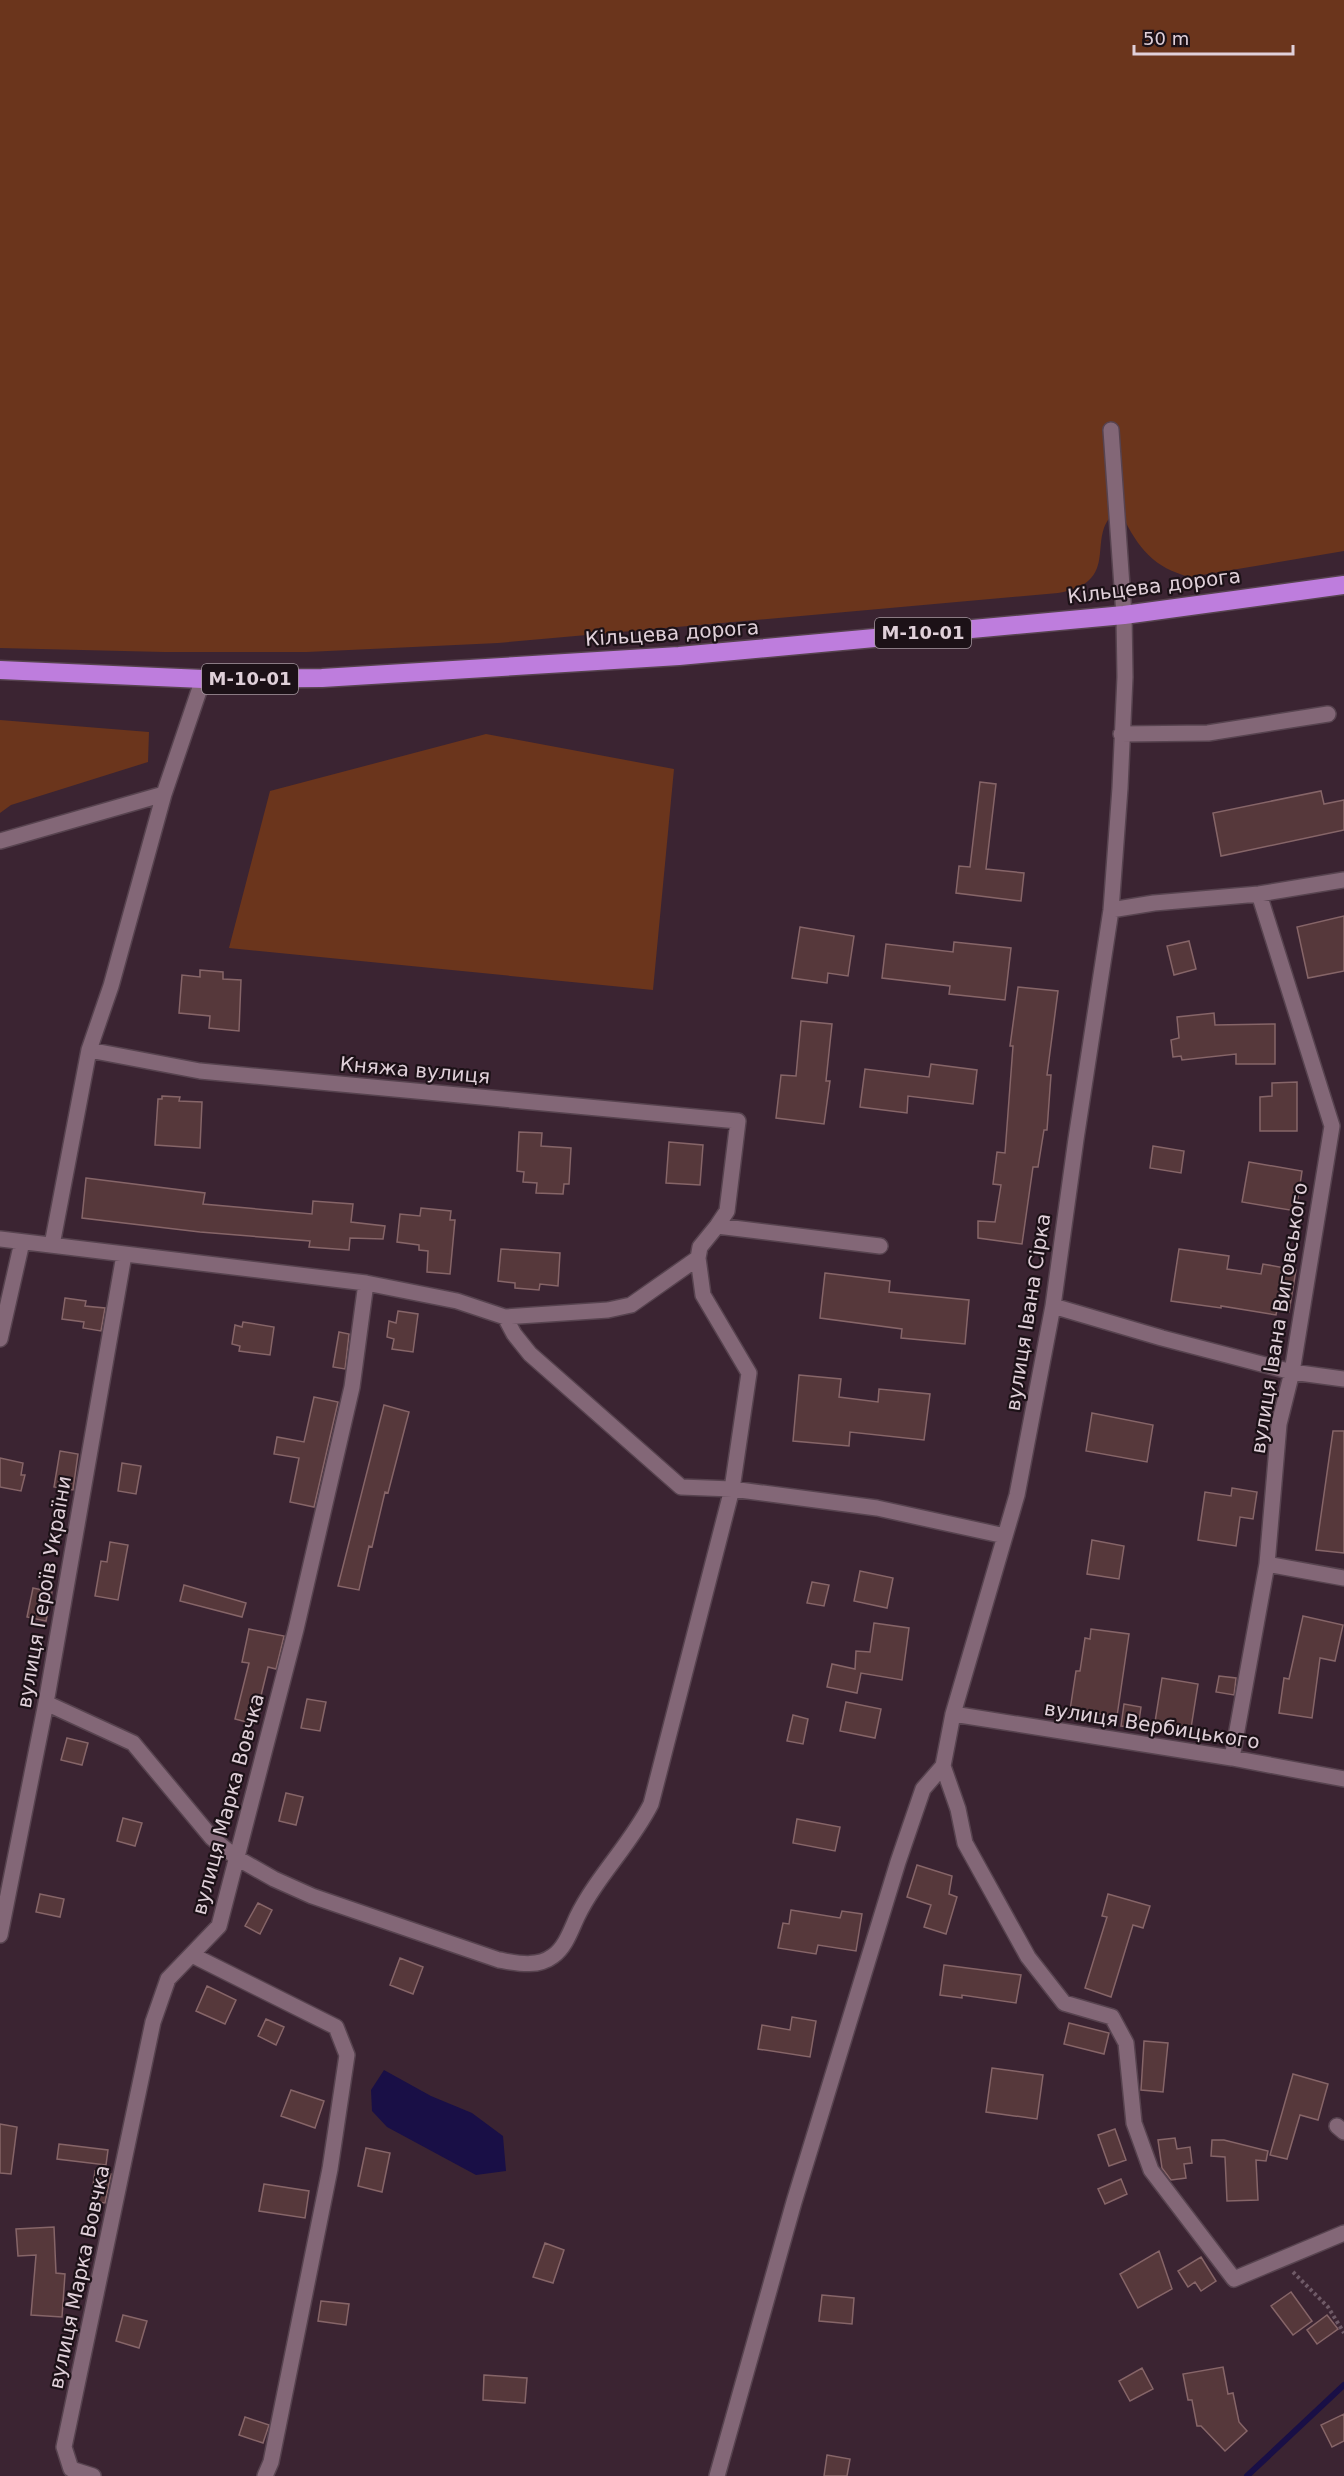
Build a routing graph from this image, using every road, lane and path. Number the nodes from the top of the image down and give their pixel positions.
1 (1111, 430) dead end
2 (1344, 585) edge
3 (1124, 615) junction
4 (0, 670) edge
5 (203, 680) junction
6 (1328, 714) dead end
7 (1121, 734) junction
8 (164, 794) junction
9 (0, 841) edge
10 (1344, 880) edge
11 (1259, 894) junction
12 (1111, 910) junction
13 (89, 1050) junction
14 (1340, 1126) edge
15 (717, 1226) junction
16 (0, 1239) edge
17 (22, 1242) junction
18 (52, 1245) junction
19 (880, 1246) dead end
20 (124, 1255) junction
21 (698, 1258) junction
22 (366, 1283) junction
23 (1053, 1306) junction
24 (505, 1317) junction
25 (0, 1339) edge
26 (1292, 1372) junction
27 (1344, 1379) edge
28 (732, 1489) junction
29 (1005, 1536) junction
30 (1267, 1564) junction
31 (1344, 1578) edge
32 (46, 1703) junction
33 (953, 1714) junction
34 (1232, 1758) junction
35 (943, 1766) junction
36 (1344, 1779) edge
37 (237, 1858) junction
38 (0, 1935) edge
39 (192, 1955) junction
40 (1344, 2233) edge
41 (1281, 2261) junction
42 (1344, 2333) edge
43 (93, 2476) edge
44 (265, 2476) edge
45 (717, 2476) edge

1 - 3 street, вулиця Івана Сірка
2 - 3 highway, Кільцева дорога / М-10-01
3 - 5 highway, Кільцева дорога / М-10-01
3 - 7 street, вулиця Івана Сірка
4 - 5 highway, Кільцева дорога / М-10-01
5 - 8 street
6 - 7 street
7 - 12 street, вулиця Івана Сірка
8 - 9 street
8 - 13 street
10 - 11 street
11 - 12 street
11 - 14 street, вулиця Івана Виговського
12 - 23 street, вулиця Івана Сірка
13 - 15 street, Княжа вулиця
13 - 18 street
14 - 26 street, вулиця Івана Виговського
15 - 19 street
15 - 21 street
16 - 17 street
17 - 18 street
17 - 25 street
18 - 20 street
20 - 22 street
20 - 32 street, вулиця Героїв України
21 - 24 street
21 - 28 street
22 - 24 street
22 - 37 street, вулиця Марка Вовчка
23 - 26 street
23 - 29 street, вулиця Івана Сірка
24 - 28 street
26 - 27 street
26 - 30 street, вулиця Івана Виговського
28 - 29 street
28 - 37 street
29 - 33 street, вулиця Івана Сірка
30 - 31 street
30 - 34 street, вулиця Івана Виговського
32 - 37 street
32 - 38 street, вулиця Героїв України
33 - 34 street, вулиця Вербицького
33 - 35 street, вулиця Івана Сірка
34 - 36 street, вулиця Вербицького
35 - 41 street
35 - 45 street
37 - 39 street, вулиця Марка Вовчка
39 - 43 street, вулиця Марка Вовчка
39 - 44 street
40 - 41 street
41 - 42 path

